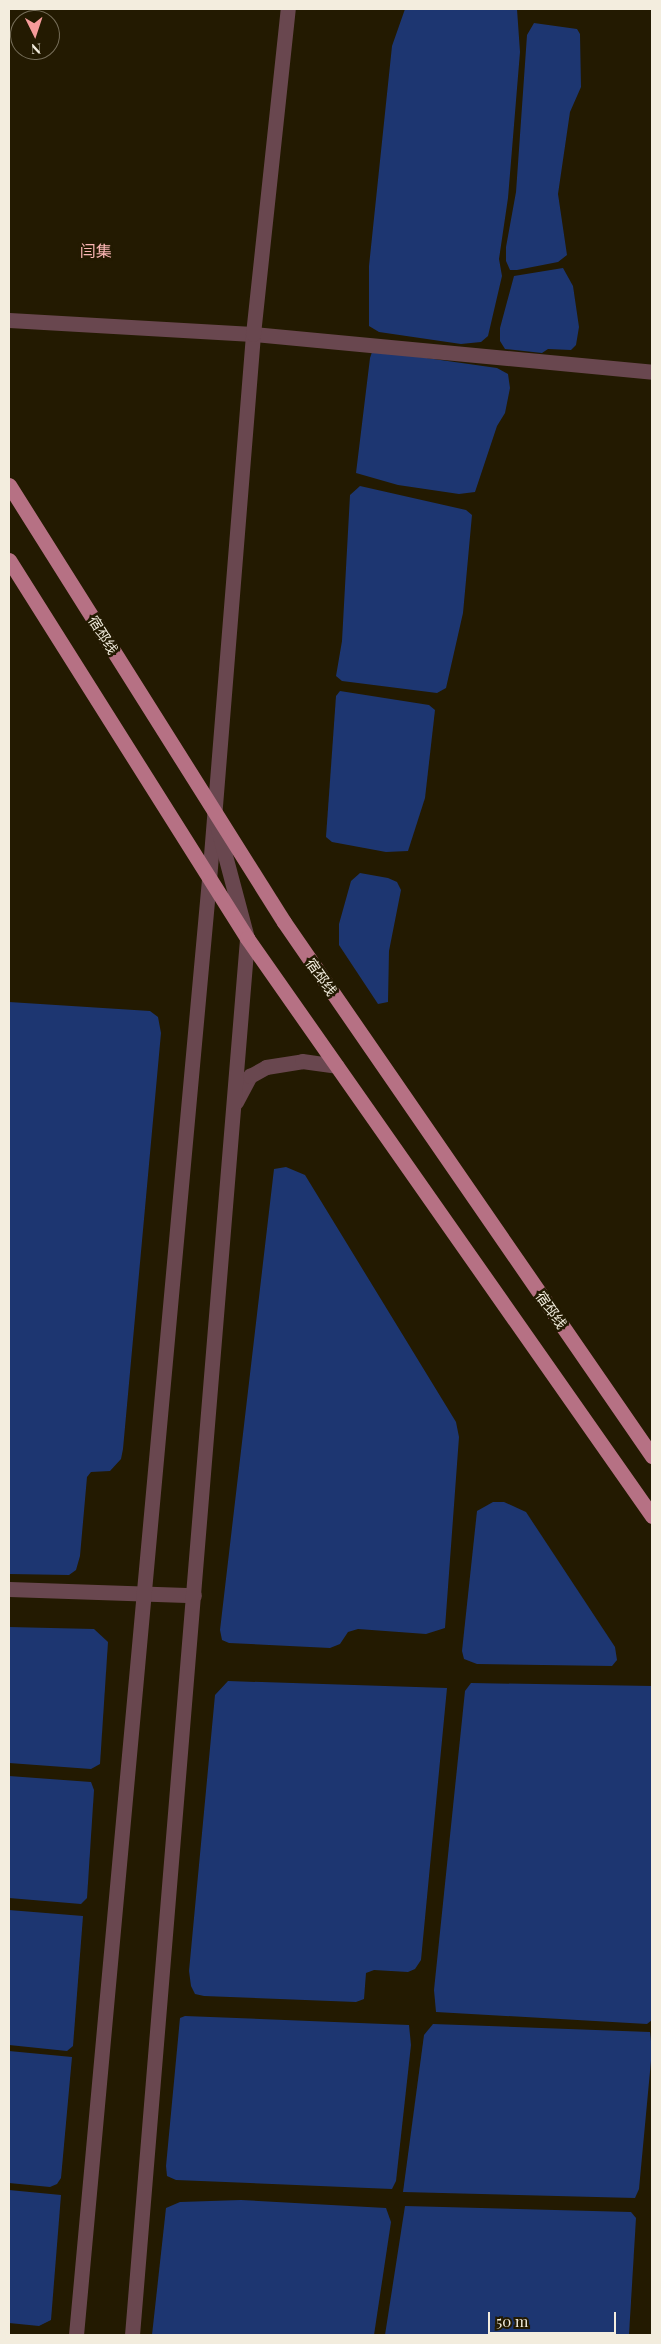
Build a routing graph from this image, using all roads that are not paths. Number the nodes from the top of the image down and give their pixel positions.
1 (288, 9) edge
2 (9, 320) edge
3 (253, 334) junction
4 (652, 372) edge
5 (9, 485) edge
6 (9, 560) edge
7 (213, 810) junction
8 (210, 880) junction
9 (247, 938) junction
10 (337, 1066) junction
11 (233, 1108) junction
12 (652, 1456) edge
13 (652, 1516) edge
14 (9, 1589) edge
15 (144, 1593) junction
16 (194, 1594) junction
17 (76, 2335) edge
18 (132, 2335) edge

1 - 3 street
2 - 3 street
3 - 4 street
3 - 7 street
5 - 7 main road, 宿邳线
6 - 8 main road
7 - 8 street
7 - 9 street
7 - 12 main road, 宿邳线
8 - 9 main road
8 - 15 street
9 - 10 main road
9 - 11 street
10 - 11 street
10 - 13 main road
11 - 16 street
14 - 15 street
15 - 16 street
15 - 17 street
16 - 18 street

